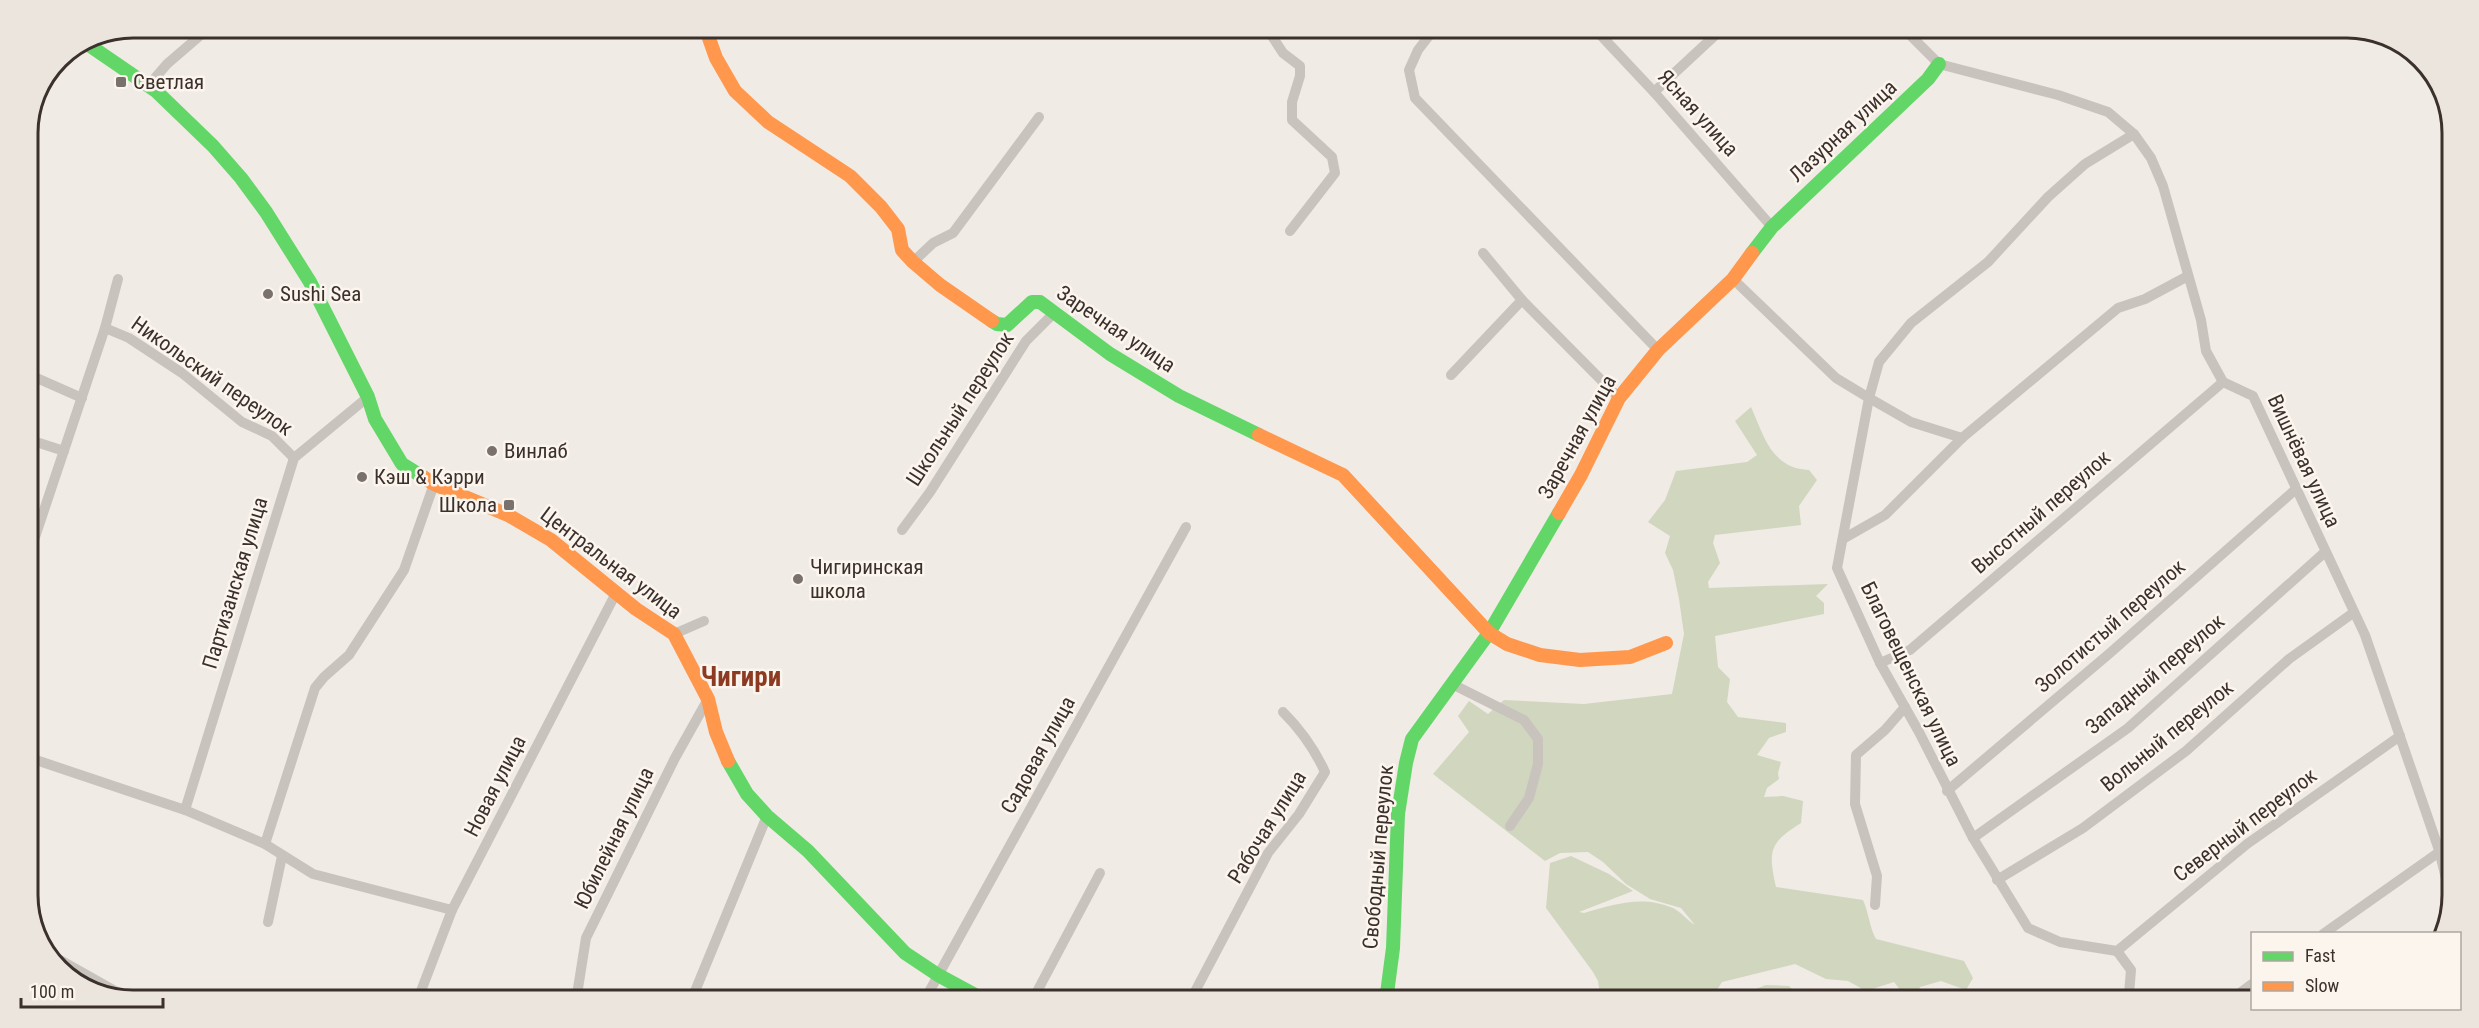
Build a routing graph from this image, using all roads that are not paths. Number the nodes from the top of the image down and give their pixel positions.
1 (198, 37) edge
2 (709, 37) edge
3 (1273, 37) edge
4 (1428, 37) edge
5 (1602, 37) edge
6 (1713, 37) edge
7 (1912, 37) edge
8 (92, 47) edge
9 (1939, 64) junction
10 (149, 85) junction
11 (1654, 92) junction
12 (1039, 117) dead end
13 (2134, 134) junction
14 (1772, 226) junction
15 (1290, 231) dead end
16 (1483, 253) dead end
17 (912, 262) junction
18 (2188, 276) junction
19 (118, 279) dead end
20 (1733, 279) junction
21 (1522, 300) junction
22 (1055, 312) junction
23 (105, 328) junction
24 (1658, 350) junction
25 (1451, 375) dead end
26 (38, 379) edge
27 (2223, 382) junction
28 (368, 397) junction
29 (1619, 398) junction
30 (1869, 398) junction
31 (82, 399) junction
32 (1962, 438) junction
33 (38, 443) edge
34 (64, 451) junction
35 (294, 458) junction
36 (434, 484) junction
37 (2296, 489) junction
38 (1186, 527) dead end
39 (38, 528) edge
40 (902, 530) dead end
41 (1843, 538) junction
42 (2325, 552) junction
43 (616, 594) junction
44 (2353, 613) junction
45 (704, 621) dead end
46 (1489, 633) junction
47 (674, 634) junction
48 (1666, 643) dead end
49 (1880, 663) junction
50 (1452, 684) junction
51 (708, 699) junction
52 (1905, 707) junction
53 (1283, 712) dead end
54 (2400, 736) junction
55 (38, 761) edge
56 (1947, 791) junction
57 (185, 810) junction
58 (767, 816) junction
59 (1510, 826) dead end
60 (1973, 838) junction
61 (265, 844) junction
62 (2442, 848) edge
63 (2439, 850) junction
64 (282, 856) junction
65 (2442, 862) edge
66 (1101, 873) dead end
67 (1997, 880) junction
68 (1875, 905) dead end
69 (453, 910) junction
70 (268, 922) dead end
71 (2324, 932) edge
72 (2117, 951) junction
73 (938, 975) junction
74 (421, 990) edge
75 (578, 990) edge
76 (696, 990) edge
77 (930, 990) edge
78 (966, 990) edge
79 (1038, 990) edge
80 (1196, 990) edge
81 (1386, 990) edge
82 (2129, 990) edge

1 - 10 street
2 - 17 street, Заречная улица
3 - 15 street
4 - 24 street
5 - 11 street, Ясная улица
6 - 11 street
7 - 9 street
8 - 10 street, Центральная улица
9 - 13 street
9 - 14 street, Лазурная улица
10 - 28 street, Центральная улица
11 - 14 street, Ясная улица
12 - 17 street
13 - 18 street
13 - 30 street, Благовещенская улица
14 - 20 street, Заречная улица
16 - 21 street
17 - 22 street, Заречная улица
18 - 27 street
18 - 32 street
19 - 23 street
20 - 24 street, Заречная улица
20 - 30 street
21 - 25 street
21 - 29 street
22 - 40 street, Школьный переулок
22 - 46 street, Заречная улица
23 - 31 street
23 - 35 street, Никольский переулок
24 - 29 street, Заречная улица
26 - 31 street
27 - 37 street, Вишнёвая улица
27 - 49 street, Высотный переулок
28 - 35 street
28 - 36 street, Центральная улица
29 - 46 street, Заречная улица
30 - 32 street
30 - 41 street, Благовещенская улица
31 - 34 street
32 - 41 street
33 - 34 street
34 - 39 street
35 - 57 street, Партизанская улица
36 - 43 street, Центральная улица
36 - 61 street
37 - 42 street, Вишнёвая улица
37 - 56 street, Золотистый переулок
38 - 73 street, Садовая улица
41 - 49 street, Благовещенская улица
42 - 44 street, Вишнёвая улица
42 - 60 street, Западный переулок
43 - 47 street, Центральная улица
43 - 69 street, Новая улица
44 - 54 street, Вишнёвая улица
44 - 67 street, Вольный переулок
45 - 47 street
46 - 48 street, Заречная улица
46 - 50 street, Свободный переулок
47 - 51 street, Центральная улица
49 - 52 street, Благовещенская улица
50 - 59 street
50 - 81 street, Свободный переулок
51 - 58 street, Центральная улица
51 - 75 street, Юбилейная улица
52 - 56 street, Благовещенская улица
52 - 68 street
53 - 80 street, Рабочая улица
54 - 63 street, Вишнёвая улица
54 - 72 street, Северный переулок
55 - 57 street
56 - 60 street, Благовещенская улица
57 - 61 street
58 - 73 street, Центральная улица
58 - 76 street
60 - 67 street, Благовещенская улица
61 - 64 street
62 - 63 street
63 - 65 street, Вишнёвая улица
63 - 71 street
64 - 69 street
64 - 70 street
66 - 79 street
67 - 72 street, Благовещенская улица
69 - 74 street, Новая улица
72 - 82 street
73 - 77 street, Садовая улица
73 - 78 street, Центральная улица

